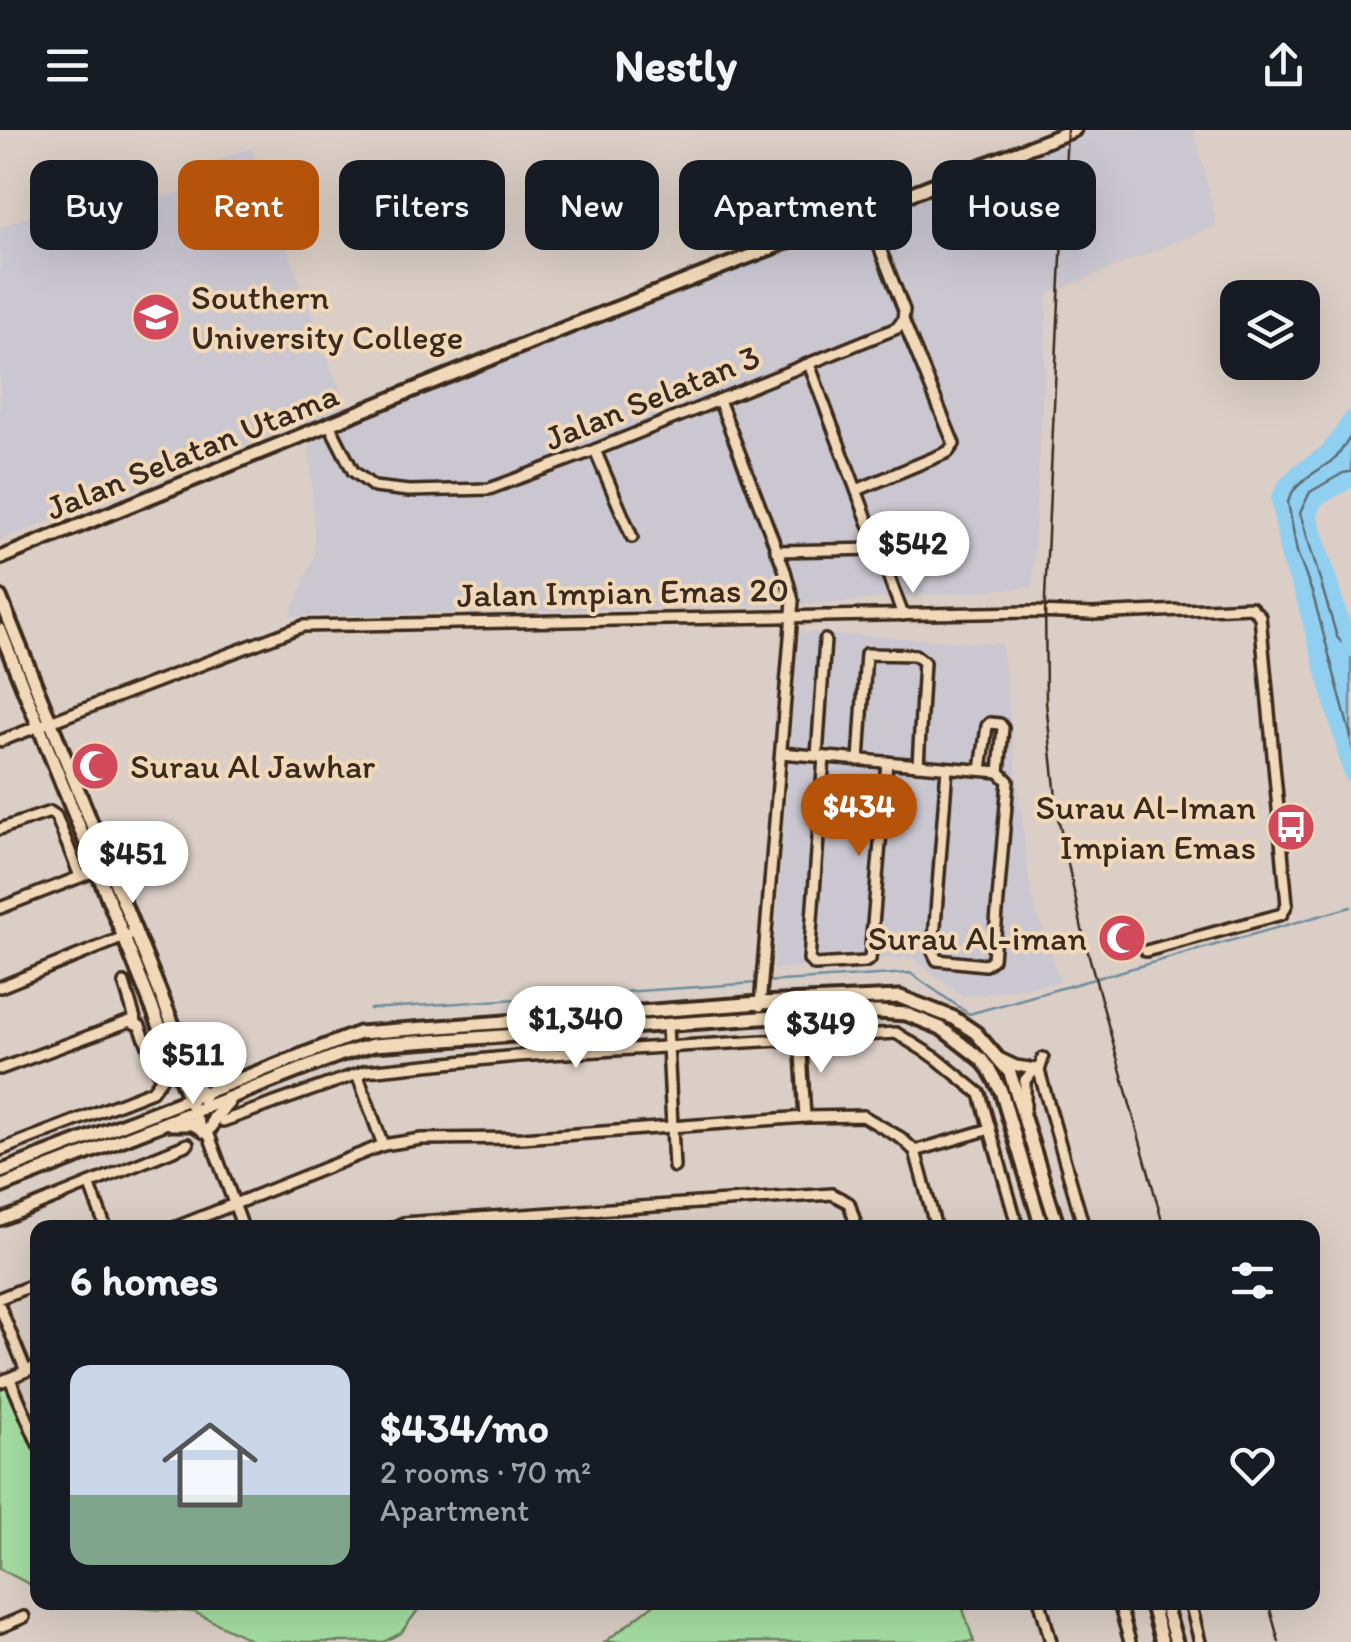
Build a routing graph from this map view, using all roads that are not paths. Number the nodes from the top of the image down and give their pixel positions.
1 (1074, 130) edge
2 (912, 194) edge
3 (768, 250) edge
4 (881, 250) edge
5 (904, 320) junction
6 (809, 364) junction
7 (719, 400) junction
8 (330, 426) junction
9 (596, 450) junction
10 (857, 490) junction
11 (632, 537) dead end
12 (878, 548) junction
13 (776, 551) junction
14 (0, 558) edge
15 (0, 597) edge
16 (792, 616) junction
17 (904, 616) junction
18 (0, 630) edge
19 (826, 640) dead end
20 (46, 725) junction
21 (0, 741) edge
22 (781, 753) junction
23 (821, 757) junction
24 (858, 760) junction
25 (887, 762) junction
26 (918, 765) junction
27 (947, 768) junction
28 (982, 770) junction
29 (999, 772) junction
30 (0, 829) edge
31 (98, 870) junction
32 (80, 876) junction
33 (0, 908) edge
34 (128, 935) junction
35 (1146, 951) dead end
36 (124, 983) dead end
37 (0, 987) edge
38 (760, 1002) junction
39 (760, 1018) junction
40 (133, 1022) junction
41 (667, 1026) junction
42 (800, 1037) junction
43 (668, 1045) junction
44 (998, 1057) junction
45 (1043, 1058) dead end
46 (0, 1068) edge
47 (1039, 1070) junction
48 (360, 1074) junction
49 (186, 1076) junction
50 (224, 1085) junction
51 (234, 1097) junction
52 (198, 1104) junction
53 (804, 1117) junction
54 (1025, 1117) junction
55 (160, 1118) junction
56 (211, 1128) junction
57 (673, 1129) junction
58 (990, 1129) junction
59 (188, 1144) dead end
60 (383, 1145) junction
61 (0, 1150) edge
62 (914, 1151) junction
63 (674, 1167) dead end
64 (0, 1172) edge
65 (90, 1186) junction
66 (0, 1187) edge
67 (234, 1204) junction
68 (0, 1220) edge
69 (103, 1220) edge
70 (194, 1220) edge
71 (240, 1220) edge
72 (447, 1220) edge
73 (854, 1220) edge
74 (934, 1220) edge
75 (1016, 1220) edge
76 (1040, 1220) edge
77 (1056, 1220) edge
78 (1082, 1220) edge
79 (30, 1286) edge
80 (0, 1298) edge
81 (0, 1307) edge
82 (30, 1369) edge
83 (26, 1371) junction
84 (5, 1381) edge
85 (30, 1429) edge
86 (1042, 1610) edge
87 (1121, 1610) edge
88 (1153, 1610) edge
89 (1166, 1610) edge
90 (1192, 1610) edge
91 (24, 1617) dead end
92 (0, 1627) edge
93 (1051, 1642) edge
94 (1128, 1642) edge
95 (1162, 1642) edge
96 (1176, 1642) edge
97 (1200, 1642) edge

1 - 2 main road, Jalan Selatan Utama
3 - 8 main road, Jalan Selatan Utama
4 - 5 street
5 - 6 street, Jalan Selatan 3
5 - 10 street
6 - 7 street, Jalan Selatan 3
6 - 10 street
7 - 9 street, Jalan Selatan 3
7 - 13 street
8 - 9 street, Jalan Selatan 3
8 - 14 main road, Jalan Selatan Utama
9 - 11 street
10 - 12 street
12 - 13 street
12 - 17 street
13 - 16 street
15 - 20 main road
16 - 17 street, Jalan Impian Emas 20
16 - 20 street, Jalan Impian Emas 20
16 - 22 street
17 - 35 street, Jalan Impian Emas 20
18 - 20 main road
19 - 23 street
20 - 21 street, Jalan Impian Emas 20
20 - 31 main road
20 - 34 main road
22 - 23 street
22 - 38 street
23 - 24 street
23 - 25 street
24 - 25 street
24 - 26 street
25 - 26 street
26 - 27 street
27 - 28 street
27 - 29 street
28 - 29 street
28 - 29 street
30 - 32 street
31 - 32 street
31 - 34 main road
32 - 33 street
34 - 37 street
34 - 49 main road
36 - 40 street
38 - 39 street
38 - 44 main road
38 - 50 main road
39 - 41 main road
39 - 76 main road
40 - 46 street
40 - 61 street
41 - 43 street
41 - 51 main road
42 - 43 street
42 - 53 street
42 - 58 street
43 - 48 street
43 - 57 street
44 - 47 street
44 - 54 main road
45 - 47 street
47 - 54 street
47 - 78 street
48 - 56 street
48 - 60 street
49 - 50 main road
49 - 52 main road
49 - 55 main road
50 - 52 main road
51 - 52 main road
51 - 56 main road
52 - 55 main road
52 - 56 street
53 - 57 street
53 - 62 street
54 - 77 main road
55 - 56 main road
55 - 64 main road
55 - 66 main road
56 - 67 street
57 - 60 street
57 - 63 street
58 - 62 street
58 - 75 street
59 - 65 street
60 - 67 street
62 - 74 street
65 - 68 street
65 - 69 street
67 - 70 street
67 - 71 street
72 - 73 street
79 - 80 street
81 - 83 street
82 - 83 street
83 - 84 street
84 - 85 street
86 - 93 street
87 - 94 street
88 - 95 main road
89 - 96 main road
90 - 97 street
91 - 92 street

